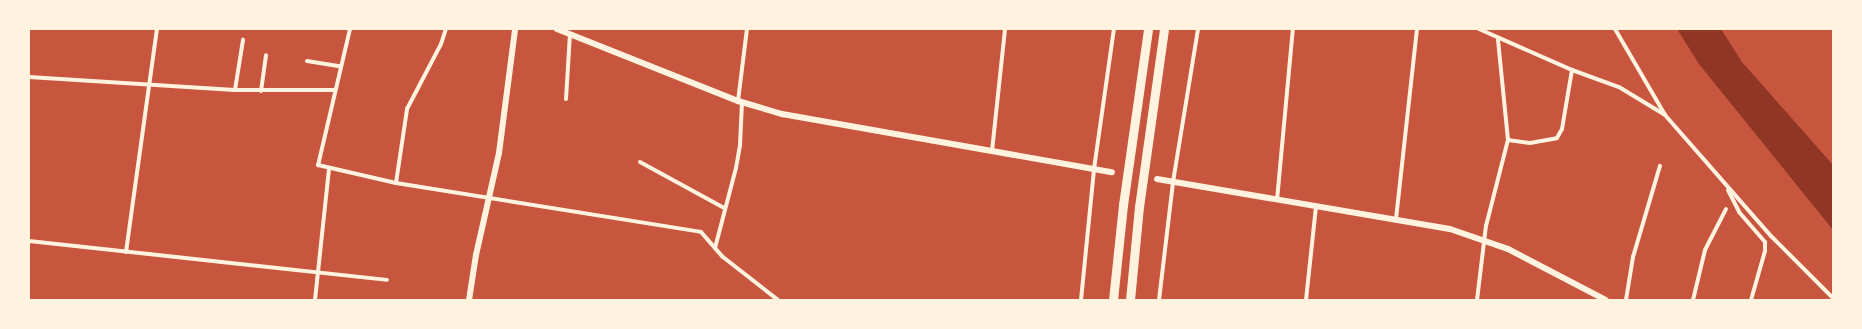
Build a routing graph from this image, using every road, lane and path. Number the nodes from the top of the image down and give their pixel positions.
1 (157, 29) edge
2 (350, 29) edge
3 (446, 29) edge
4 (514, 29) edge
5 (557, 29) edge
6 (748, 29) edge
7 (1005, 29) edge
8 (1114, 29) edge
9 (1148, 29) edge
10 (1164, 29) edge
11 (1198, 29) edge
12 (1293, 29) edge
13 (1417, 29) edge
14 (1479, 29) edge
15 (1615, 29) edge
16 (570, 34) junction
17 (1498, 39) junction
18 (243, 40) dead end
19 (266, 55) dead end
20 (307, 61) dead end
21 (340, 66) junction
22 (1572, 70) junction
23 (29, 77) edge
24 (148, 85) junction
25 (235, 90) junction
26 (334, 90) junction
27 (261, 91) junction
28 (566, 99) dead end
29 (740, 101) junction
30 (1665, 115) junction
31 (1508, 140) junction
32 (992, 151) junction
33 (640, 162) dead end
34 (1660, 166) dead end
35 (329, 168) junction
36 (1094, 169) junction
37 (1112, 172) dead end
38 (1157, 179) dead end
39 (1174, 182) junction
40 (396, 183) junction
41 (1725, 184) junction
42 (488, 198) junction
43 (1277, 200) junction
44 (1316, 206) junction
45 (724, 208) junction
46 (1726, 209) dead end
47 (1396, 219) junction
48 (1484, 240) junction
49 (29, 241) edge
50 (715, 248) junction
51 (126, 252) junction
52 (318, 271) junction
53 (387, 280) dead end
54 (1833, 298) edge
55 (315, 300) edge
56 (469, 300) edge
57 (778, 300) edge
58 (1081, 300) edge
59 (1113, 300) edge
60 (1130, 300) edge
61 (1159, 300) edge
62 (1306, 300) edge
63 (1477, 300) edge
64 (1606, 300) edge
65 (1626, 300) edge
66 (1693, 300) edge
67 (1751, 300) edge

1 - 24 street
2 - 21 street
3 - 40 street
4 - 42 street
5 - 16 street
6 - 29 street
7 - 32 street
8 - 36 street
9 - 59 highway
10 - 60 highway
11 - 39 street
12 - 43 street
13 - 47 street
14 - 17 street
15 - 30 street
16 - 28 street
16 - 29 street
17 - 22 street
17 - 31 street
18 - 25 street
19 - 27 street
20 - 21 street
21 - 26 street
22 - 30 street
22 - 31 street
23 - 24 street
24 - 25 street
24 - 51 street
25 - 27 street
26 - 27 street
26 - 35 street
29 - 32 street
29 - 45 street
30 - 41 street
31 - 48 street
32 - 36 street
33 - 45 street
34 - 65 street
35 - 40 street
35 - 52 street
36 - 37 street
36 - 58 street
38 - 39 street
39 - 43 street
39 - 61 street
40 - 42 street
41 - 54 street
41 - 67 street
42 - 50 street
42 - 56 street
43 - 44 street
44 - 47 street
44 - 62 street
45 - 50 street
46 - 66 street
47 - 48 street
48 - 63 street
48 - 64 street
49 - 51 street
50 - 57 street
51 - 52 street
52 - 53 street
52 - 55 street

